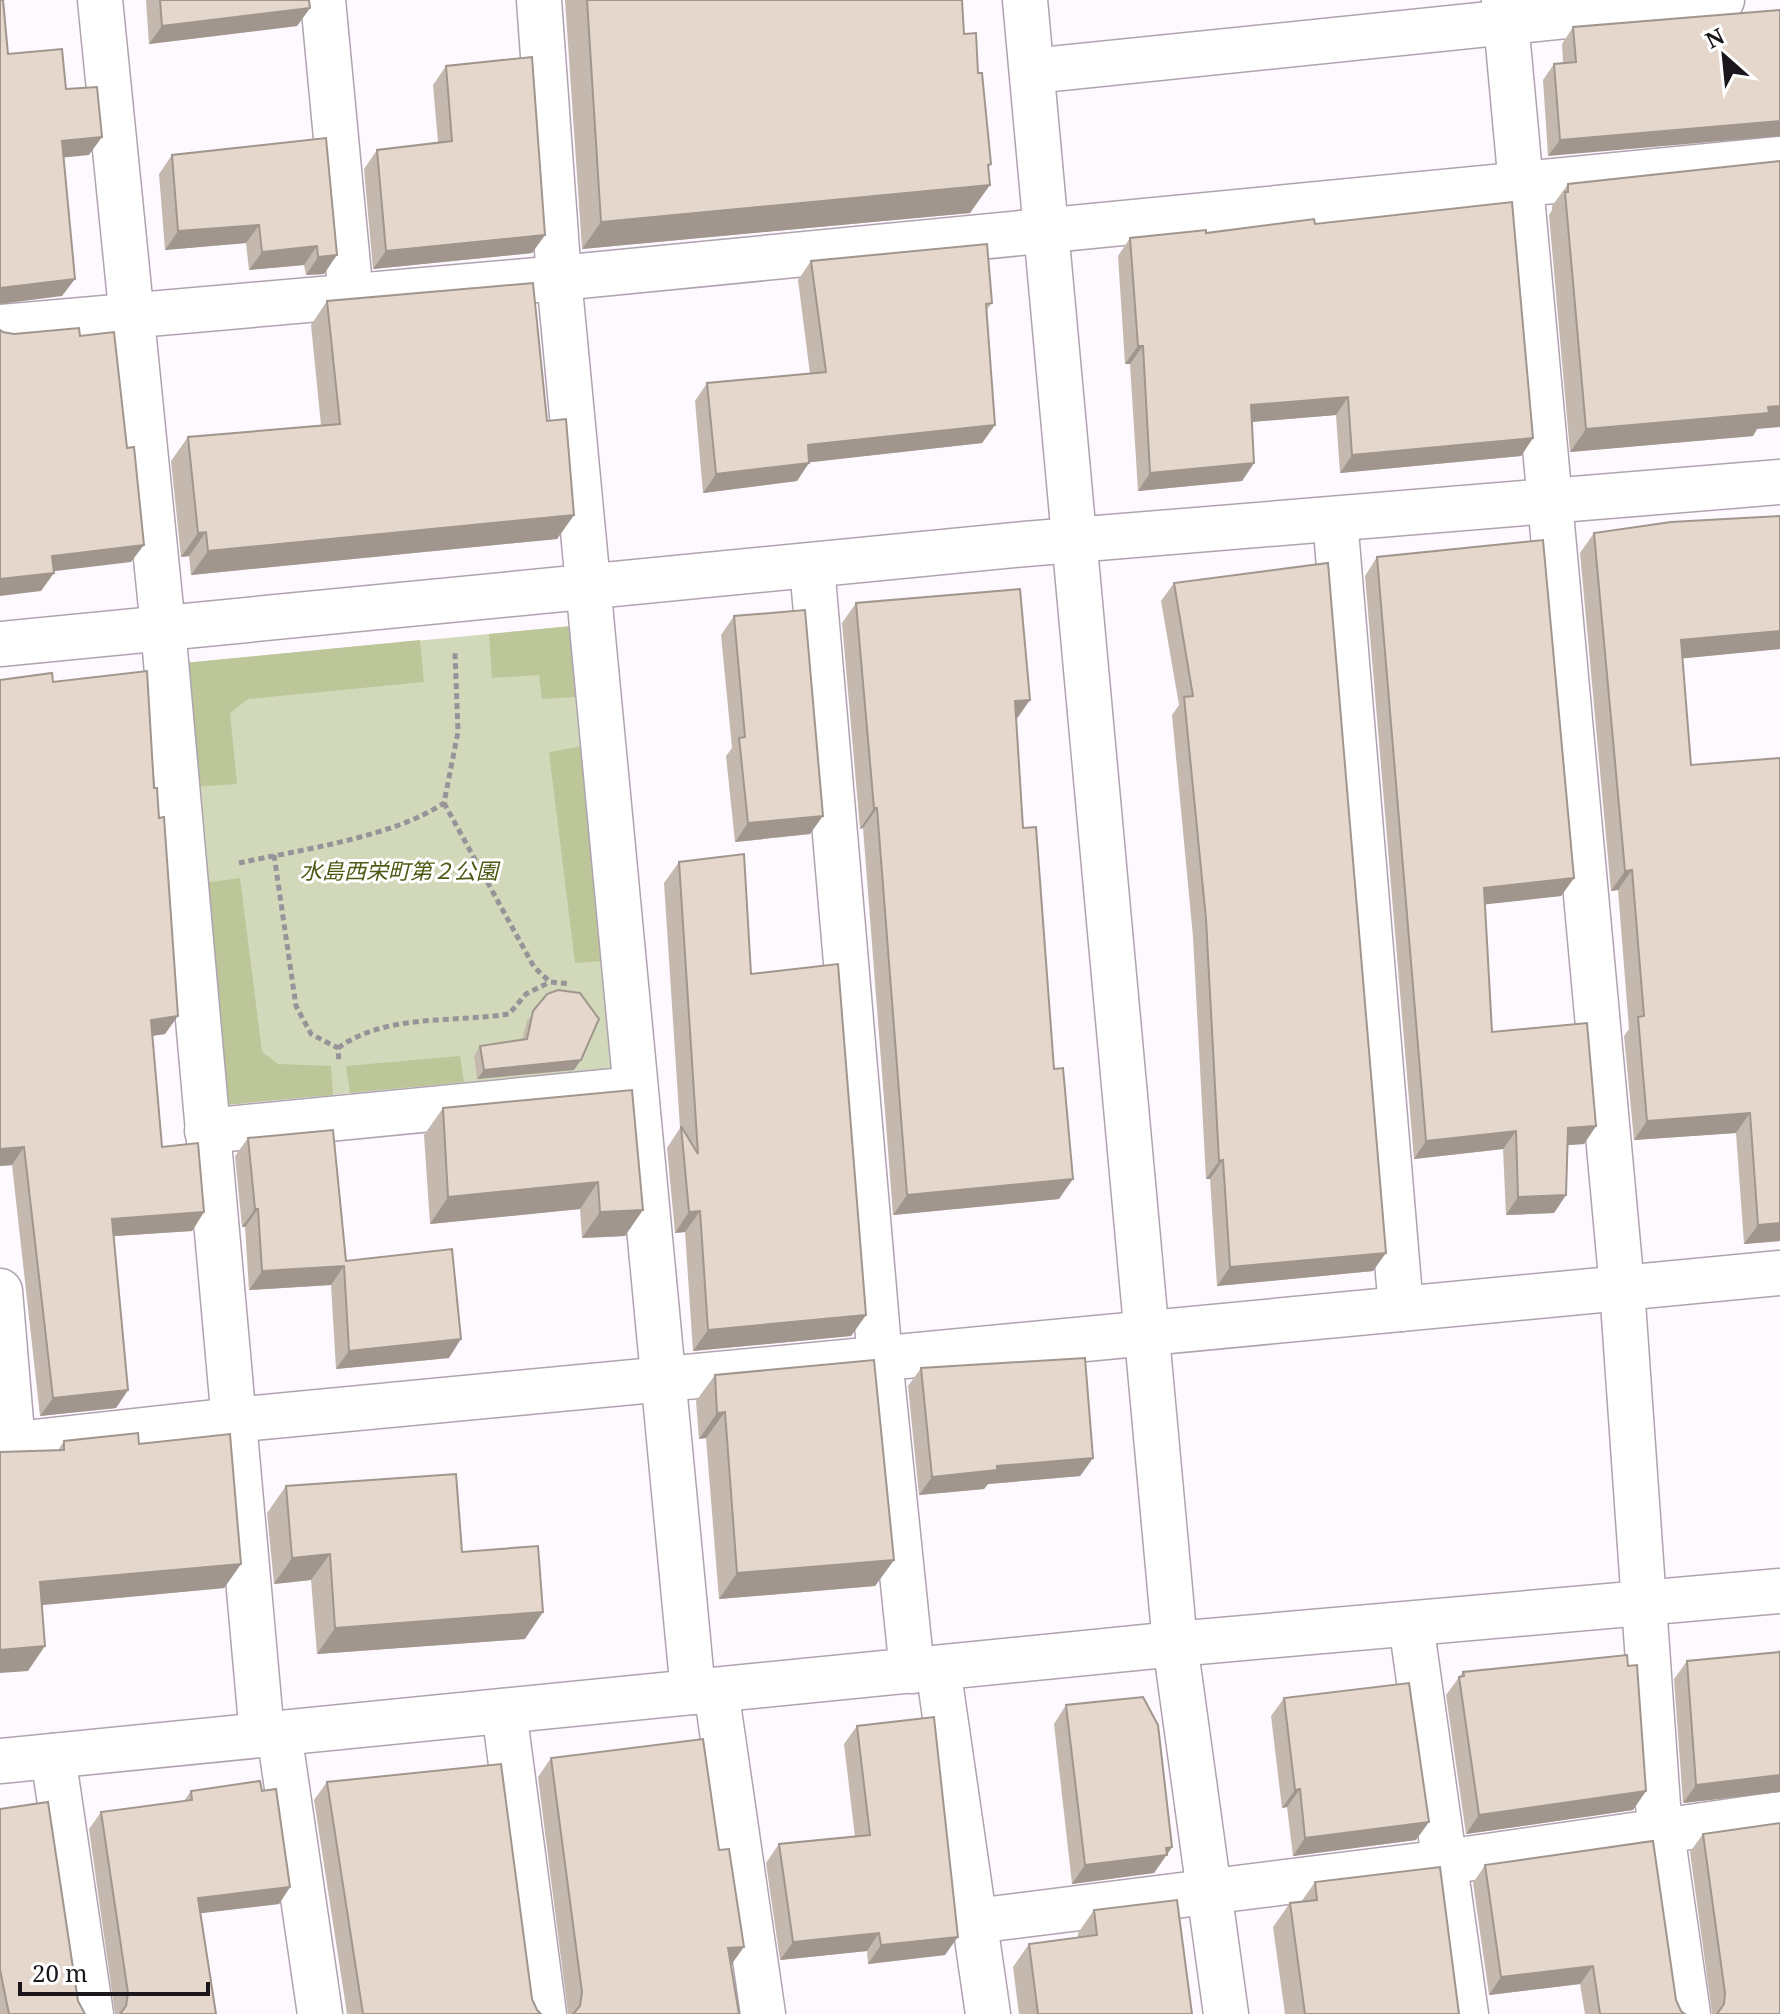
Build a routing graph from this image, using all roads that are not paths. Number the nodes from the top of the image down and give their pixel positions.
1 (100, 0) edge
2 (323, 0) edge
3 (539, 0) edge
4 (1025, 0) edge
5 (1722, 0) edge
6 (1505, 12) edge
7 (1032, 71) junction
8 (1780, 159) edge
9 (1521, 183) junction
10 (1047, 230) junction
11 (559, 278) junction
12 (351, 297) junction
13 (132, 316) junction
14 (0, 327) edge
15 (1780, 482) edge
16 (1551, 501) junction
17 (1335, 519) junction
18 (1075, 540) junction
19 (812, 566) junction
20 (588, 587) junction
21 (163, 628) junction
22 (0, 644) edge
23 (635, 1089) junction
24 (207, 1131) junction
25 (1780, 1273) edge
26 (1622, 1288) junction
27 (0, 1291) edge
28 (1401, 1309) junction
29 (1146, 1334) junction
30 (880, 1359) junction
31 (663, 1380) junction
32 (233, 1420) junction
33 (7, 1446) edge
34 (1780, 1591) edge
35 (1642, 1603) junction
36 (1411, 1624) junction
37 (1175, 1644) junction
38 (925, 1669) junction
39 (704, 1691) junction
40 (504, 1711) junction
41 (271, 1734) junction
42 (53, 1756) junction
43 (0, 1761) edge
44 (1780, 1814) edge
45 (1662, 1831) junction
46 (1445, 1862) junction
47 (1208, 1892) junction
48 (975, 1921) junction
49 (91, 2014) edge
50 (320, 2014) edge
51 (544, 2014) edge
52 (763, 2014) edge
53 (988, 2014) edge
54 (1226, 2014) edge
55 (1466, 2014) edge
56 (1688, 2014) edge

1 - 13 street
2 - 12 street
3 - 11 street
4 - 7 street
5 - 6 street
6 - 7 street
6 - 9 street
7 - 10 street
8 - 9 street
9 - 10 street
9 - 16 street
10 - 11 street
10 - 18 street
11 - 12 street
11 - 20 street
12 - 13 street
13 - 14 street
13 - 21 street
15 - 16 street
16 - 17 street
16 - 26 street
17 - 18 street
17 - 28 street
18 - 19 street
18 - 29 street
19 - 20 street
19 - 30 street
20 - 21 street
20 - 23 street
21 - 22 street
21 - 24 street
23 - 24 street
23 - 31 street
24 - 32 street
25 - 26 street
26 - 28 street
26 - 35 street
27 - 33 street
28 - 29 street
29 - 30 street
29 - 37 street
30 - 31 street
30 - 38 street
31 - 32 street
31 - 39 street
32 - 33 street
32 - 41 street
34 - 35 street
35 - 36 street
35 - 45 street
36 - 37 street
36 - 46 street
37 - 38 street
37 - 47 street
38 - 39 street
38 - 48 street
39 - 40 street
39 - 52 street
40 - 41 street
40 - 51 street
41 - 42 street
41 - 50 street
42 - 43 street
42 - 49 street
44 - 45 street
45 - 46 street
45 - 56 street
46 - 47 street
46 - 55 street
47 - 48 street
47 - 54 street
48 - 53 street

